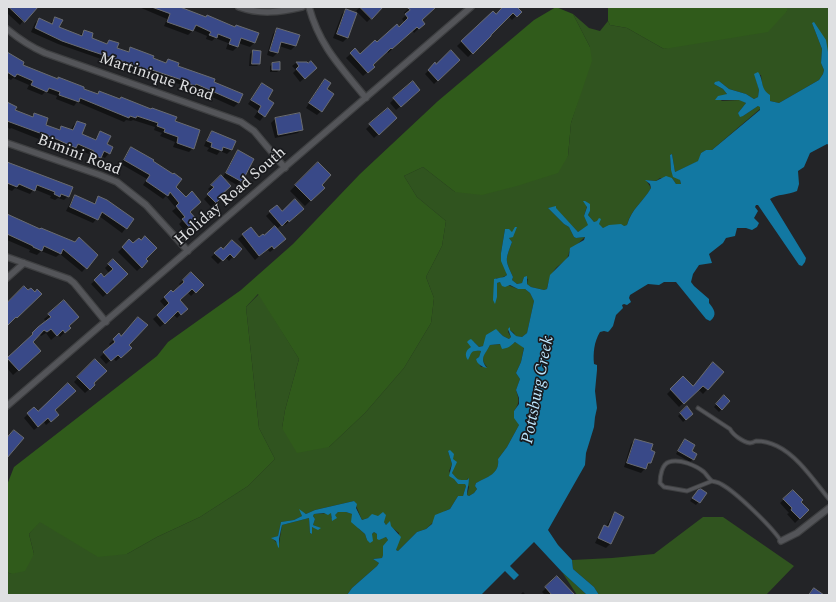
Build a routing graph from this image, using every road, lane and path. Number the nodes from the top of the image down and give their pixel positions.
1 (239, 7) edge
2 (302, 7) edge
3 (309, 7) edge
4 (471, 7) edge
5 (7, 29) edge
6 (366, 98) junction
7 (7, 143) edge
8 (285, 168) junction
9 (188, 251) junction
10 (7, 257) edge
11 (24, 263) junction
12 (7, 278) edge
13 (106, 322) junction
14 (7, 406) edge
15 (698, 408) dead end
16 (712, 481) junction
17 (829, 499) edge
18 (829, 508) edge
19 (781, 541) joint

1 - 2 street
3 - 6 street
4 - 6 street, Holiday Road South
5 - 8 street, Martinique Road
6 - 8 street, Holiday Road South
7 - 9 street, Bimini Road
8 - 9 street, Holiday Road South
9 - 13 street, Holiday Road South
10 - 11 street
11 - 12 street
11 - 13 street
13 - 14 street, Holiday Road South
15 - 17 lane
16 - 16 lane
16 - 19 lane
18 - 19 street

